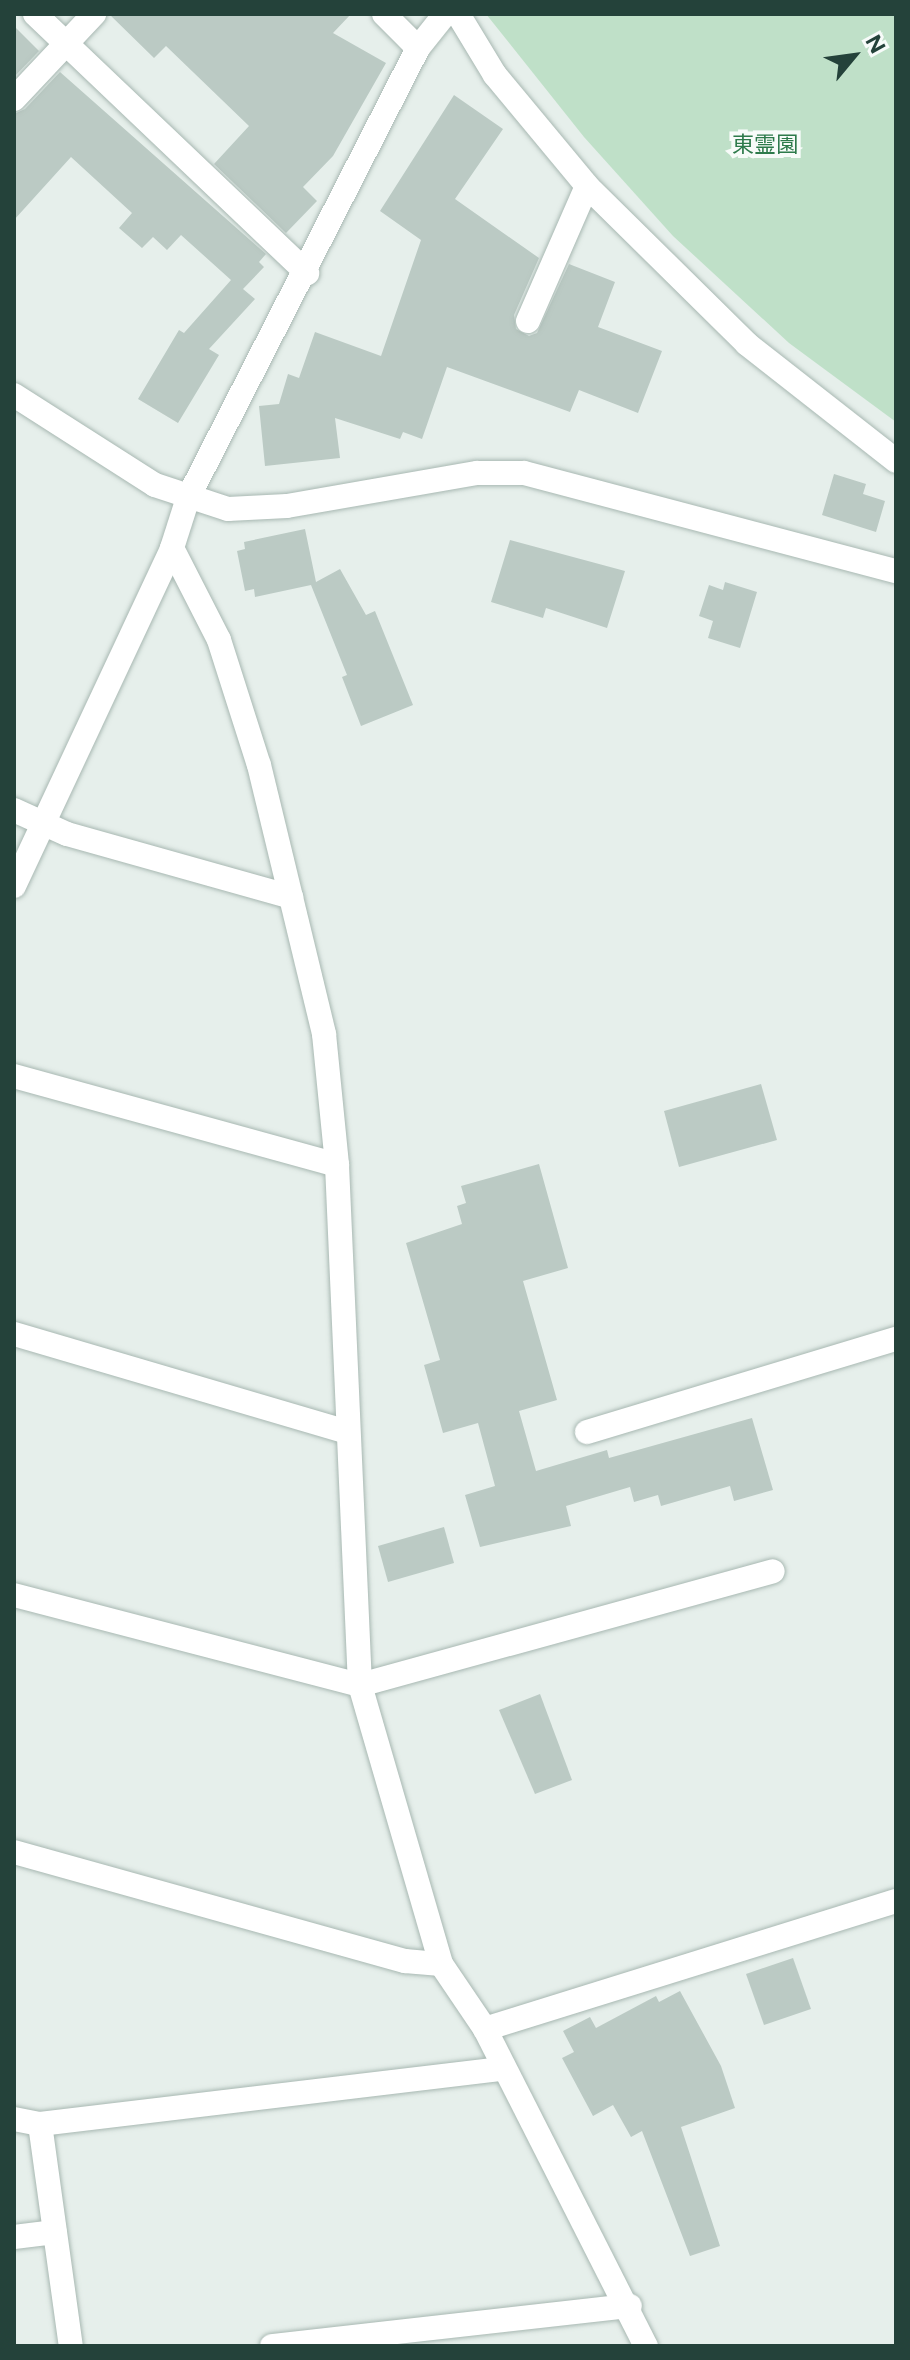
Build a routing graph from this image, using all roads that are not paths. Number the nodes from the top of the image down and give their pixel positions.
1 (35, 14) edge
2 (94, 14) edge
3 (384, 14) edge
4 (445, 14) edge
5 (458, 14) edge
6 (65, 44) junction
7 (418, 48) junction
8 (14, 99) edge
9 (587, 186) junction
10 (307, 273) junction
11 (528, 321) dead end
12 (14, 395) edge
13 (896, 461) edge
14 (188, 498) junction
15 (172, 548) junction
16 (896, 571) edge
17 (14, 810) edge
18 (40, 825) junction
19 (14, 886) edge
20 (291, 897) junction
21 (14, 1076) edge
22 (337, 1165) junction
23 (14, 1334) edge
24 (896, 1339) edge
25 (347, 1432) junction
26 (587, 1432) dead end
27 (773, 1571) dead end
28 (14, 1595) edge
29 (360, 1685) junction
30 (14, 1852) edge
31 (896, 1901) edge
32 (441, 1964) junction
33 (485, 2029) junction
34 (504, 2069) junction
35 (14, 2119) edge
36 (40, 2124) junction
37 (55, 2232) junction
38 (14, 2237) edge
39 (630, 2306) junction
40 (71, 2346) edge
41 (272, 2346) edge
42 (646, 2346) edge

1 - 6 street
2 - 6 street
3 - 7 street
4 - 7 street
5 - 9 street
6 - 8 street
6 - 10 street
7 - 10 street
9 - 11 street
9 - 13 street
10 - 14 street
12 - 14 street
14 - 15 street
14 - 16 street
15 - 18 street
15 - 20 street
17 - 18 street
18 - 19 street
18 - 20 street
20 - 22 street
21 - 22 street
22 - 25 street
23 - 25 street
24 - 26 street
25 - 29 street
27 - 29 street
28 - 29 street
29 - 32 street
30 - 32 street
31 - 33 street
32 - 33 street
33 - 34 street
34 - 36 street
34 - 39 street
35 - 36 street
36 - 37 street
37 - 38 street
37 - 40 street
39 - 41 street
39 - 42 street

